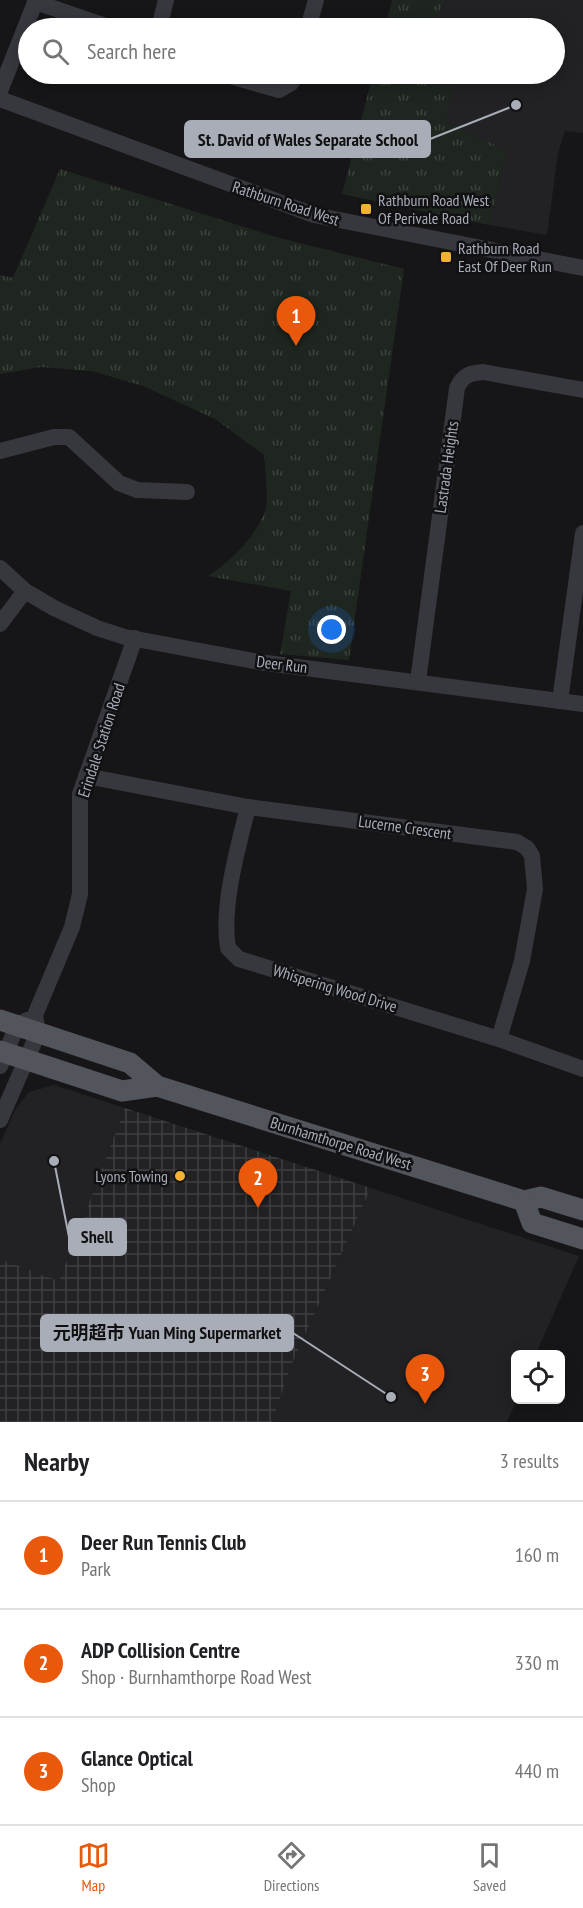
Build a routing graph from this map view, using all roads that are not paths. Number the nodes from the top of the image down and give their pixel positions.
1 (166, 0) edge
2 (316, 0) edge
3 (35, 1) edge
4 (28, 18) edge
5 (83, 18) edge
6 (162, 18) edge
7 (311, 18) edge
8 (18, 45) edge
9 (258, 84) edge
10 (289, 84) edge
11 (0, 91) edge
12 (0, 99) edge
13 (583, 268) edge
14 (583, 390) edge
15 (0, 451) edge
16 (187, 492) dead end
17 (583, 533) edge
18 (0, 568) edge
19 (24, 591) junction
20 (0, 624) edge
21 (135, 638) junction
22 (418, 681) junction
23 (560, 701) junction
24 (583, 704) edge
25 (86, 776) junction
26 (248, 807) junction
27 (8, 1023) edge
28 (36, 1024) junction
29 (499, 1039) junction
30 (2, 1057) edge
31 (26, 1060) junction
32 (583, 1068) edge
33 (157, 1086) junction
34 (0, 1120) edge
35 (524, 1201) junction
36 (583, 1210) edge
37 (583, 1239) edge

1 - 6 street
2 - 7 street
3 - 4 street
3 - 5 street
8 - 11 street
9 - 10 street
12 - 13 street, Rathburn Road West
14 - 22 street, Lastrada Heights
15 - 16 street
17 - 23 street
18 - 19 street, Deer Run
19 - 20 street
19 - 21 street, Deer Run
21 - 22 street, Deer Run
21 - 25 street, Erindale Station Road
22 - 23 street, Deer Run
23 - 24 street, Deer Run
25 - 26 street, Lucerne Crescent
25 - 28 street, Erindale Station Road
26 - 29 street, Whispering Wood Drive
26 - 29 street, Lucerne Crescent
27 - 28 main road, Burnhamthorpe Road West
27 - 30 street
28 - 31 street, Erindale Station Road
28 - 33 main road, Burnhamthorpe Road West
29 - 32 street, Whispering Wood Drive
30 - 31 main road, Burnhamthorpe Road West
31 - 33 main road, Burnhamthorpe Road West
31 - 34 street, Erindale Station Road
33 - 35 main road, Burnhamthorpe Road West
35 - 36 main road, Burnhamthorpe Road West
35 - 37 main road

